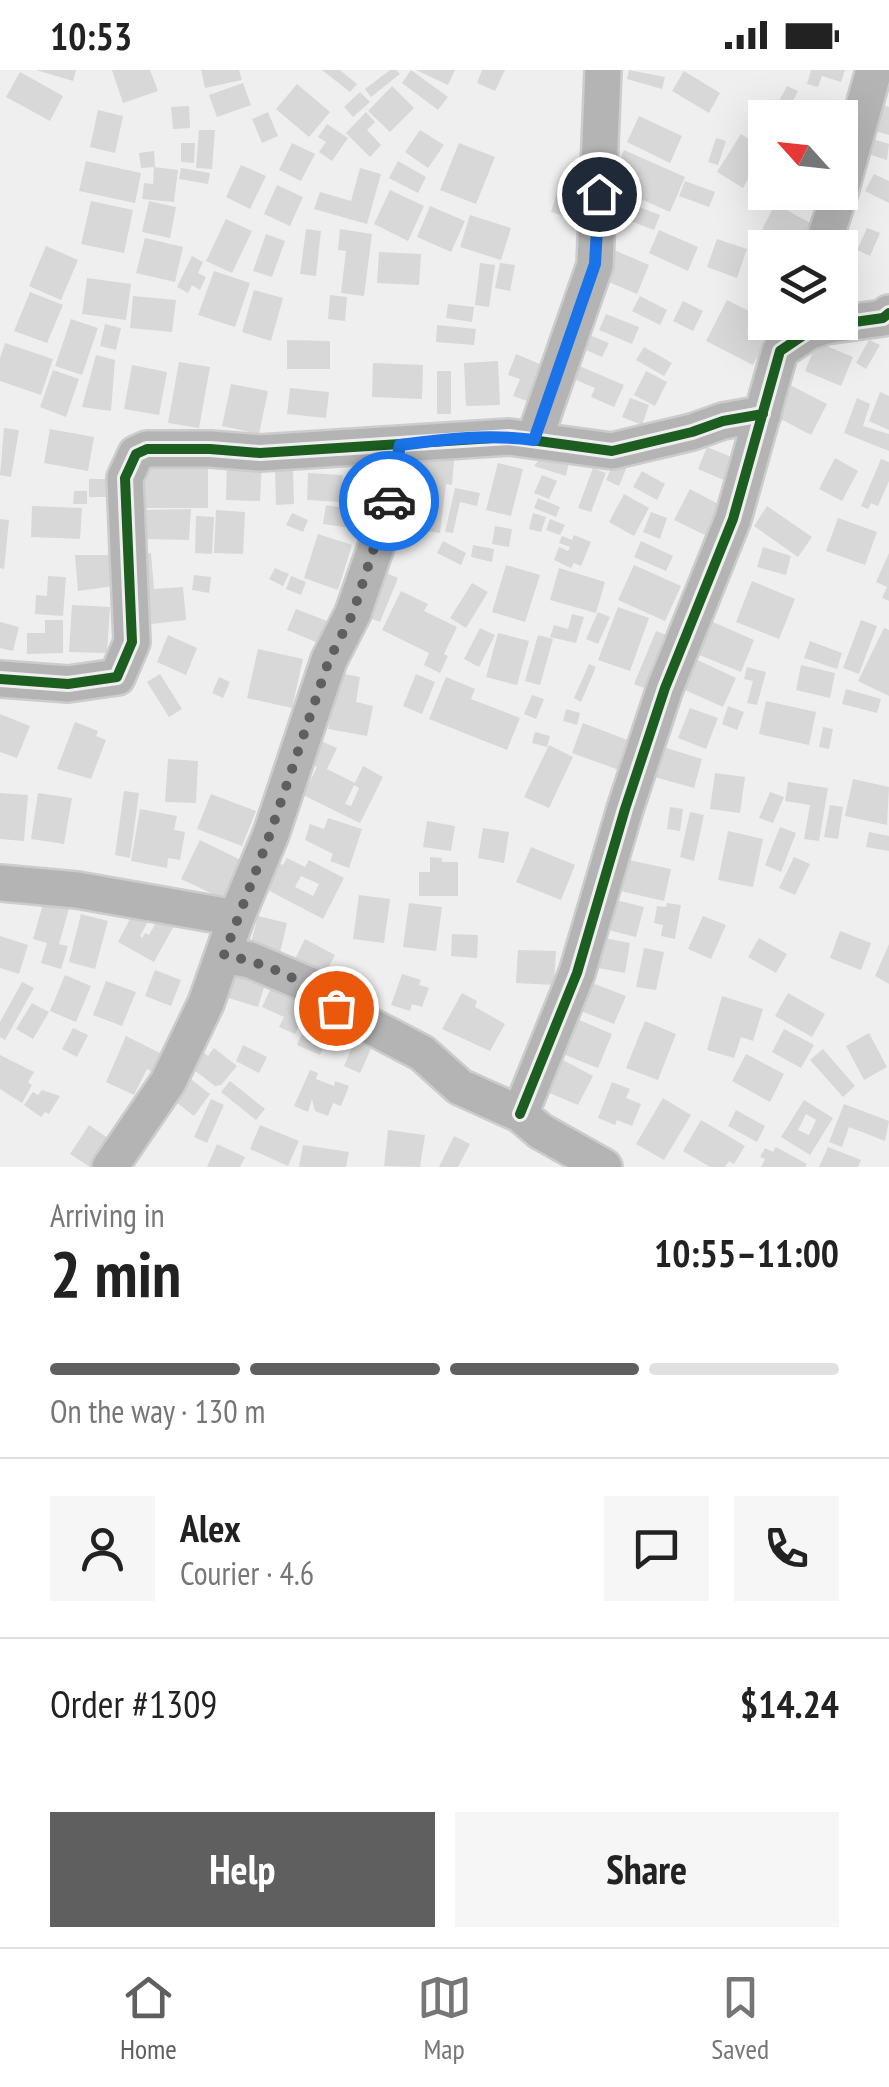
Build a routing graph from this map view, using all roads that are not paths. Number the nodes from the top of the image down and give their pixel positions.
1 (603, 70) edge
2 (874, 70) edge
3 (858, 127) edge
4 (889, 313) edge
5 (858, 322) edge
6 (785, 340) edge
7 (763, 414) junction
8 (534, 440) junction
9 (400, 445) junction
10 (0, 678) edge
11 (0, 882) edge
12 (236, 918) junction
13 (224, 955) junction
14 (520, 1114) junction
15 (110, 1167) edge
16 (604, 1167) edge

1 - 8 street
2 - 3 street
4 - 5 street
6 - 7 street
7 - 8 street
7 - 14 street
8 - 9 street
9 - 10 street
9 - 12 street
11 - 12 street
12 - 13 street
13 - 14 street
13 - 15 street
14 - 16 street

